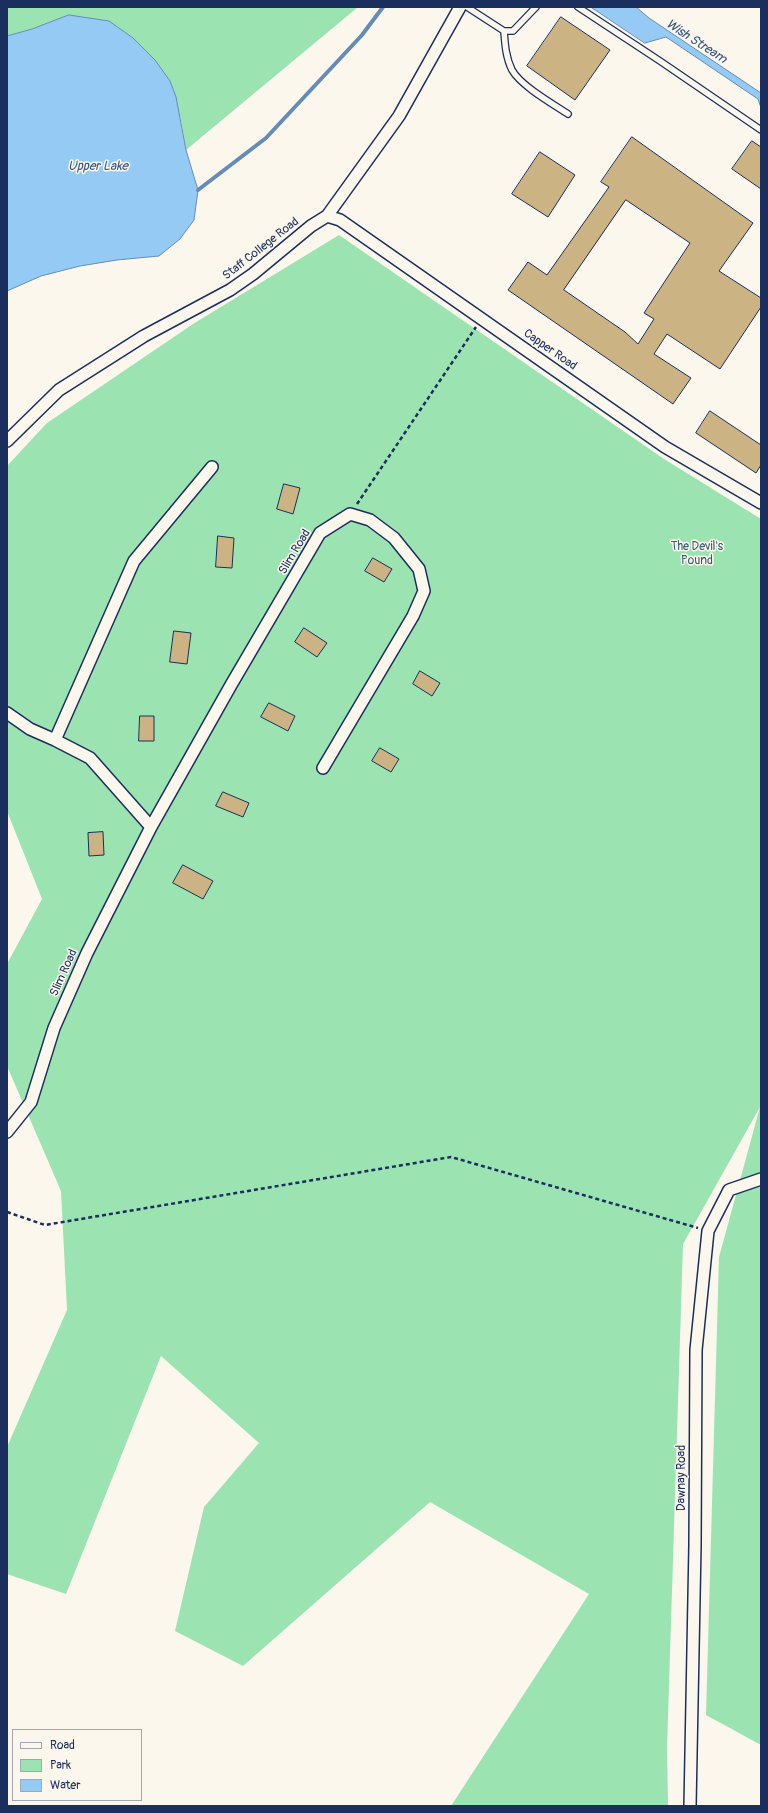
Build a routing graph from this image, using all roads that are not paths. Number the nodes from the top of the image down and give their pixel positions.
1 (460, 7) edge
2 (467, 7) edge
3 (536, 7) edge
4 (578, 7) edge
5 (504, 32) junction
6 (568, 114) dead end
7 (761, 130) edge
8 (326, 216) junction
9 (7, 441) edge
10 (212, 467) dead end
11 (761, 503) edge
12 (7, 713) edge
13 (54, 740) junction
14 (323, 768) dead end
15 (151, 827) junction
16 (7, 1132) edge
17 (761, 1178) edge
18 (690, 1806) edge

1 - 8 street, Staff College Road
2 - 5 lane
3 - 5 lane
4 - 7 lane
5 - 6 lane
8 - 9 street, Staff College Road
8 - 11 street, Capper Road
10 - 13 street
12 - 13 street
13 - 15 street
14 - 15 street, Slim Road
15 - 16 street, Slim Road
17 - 18 street, Dawnay Road

